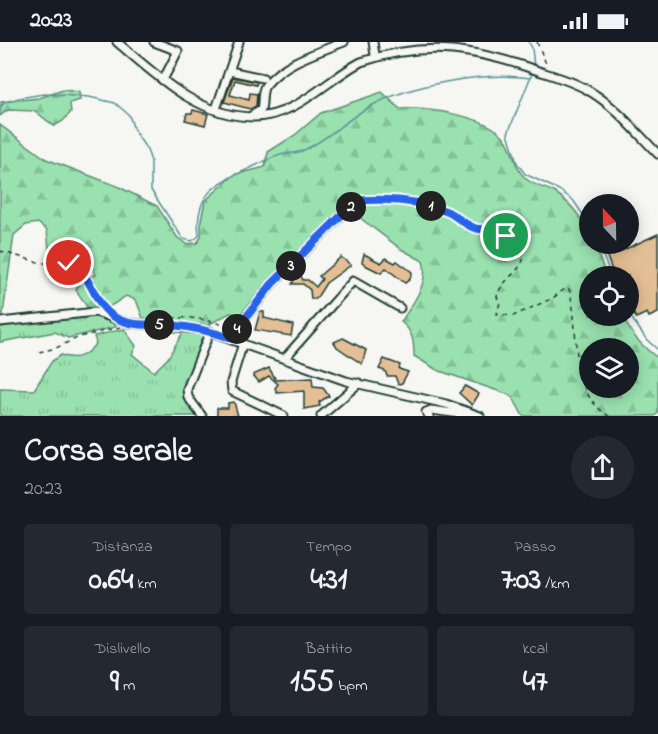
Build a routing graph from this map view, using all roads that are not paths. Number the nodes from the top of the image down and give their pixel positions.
1 (117, 42) edge
2 (154, 42) edge
3 (239, 42) edge
4 (344, 42) edge
5 (373, 42) edge
6 (375, 55) junction
7 (230, 71) junction
8 (263, 78) dead end
9 (163, 80) junction
10 (216, 109) junction
11 (248, 117) junction
12 (658, 154) edge
13 (345, 213) road end
14 (400, 308) dead end
15 (0, 322) edge
16 (210, 331) junction
17 (230, 338) junction
18 (243, 343) junction
19 (285, 358) junction
20 (359, 383) junction
21 (469, 411) junction
22 (202, 416) edge
23 (284, 416) edge
24 (321, 416) edge
25 (429, 416) edge
26 (480, 416) edge

1 - 9 street
2 - 9 street
3 - 7 street
4 - 11 street
5 - 6 street
6 - 11 street
6 - 12 street
7 - 8 street
7 - 10 street
9 - 10 street
10 - 11 street
13 - 17 street
14 - 19 street
15 - 16 street
16 - 17 street
16 - 22 street
17 - 18 street
18 - 19 street
18 - 23 street
19 - 20 street
20 - 21 street
20 - 24 street
21 - 25 street
21 - 26 street

